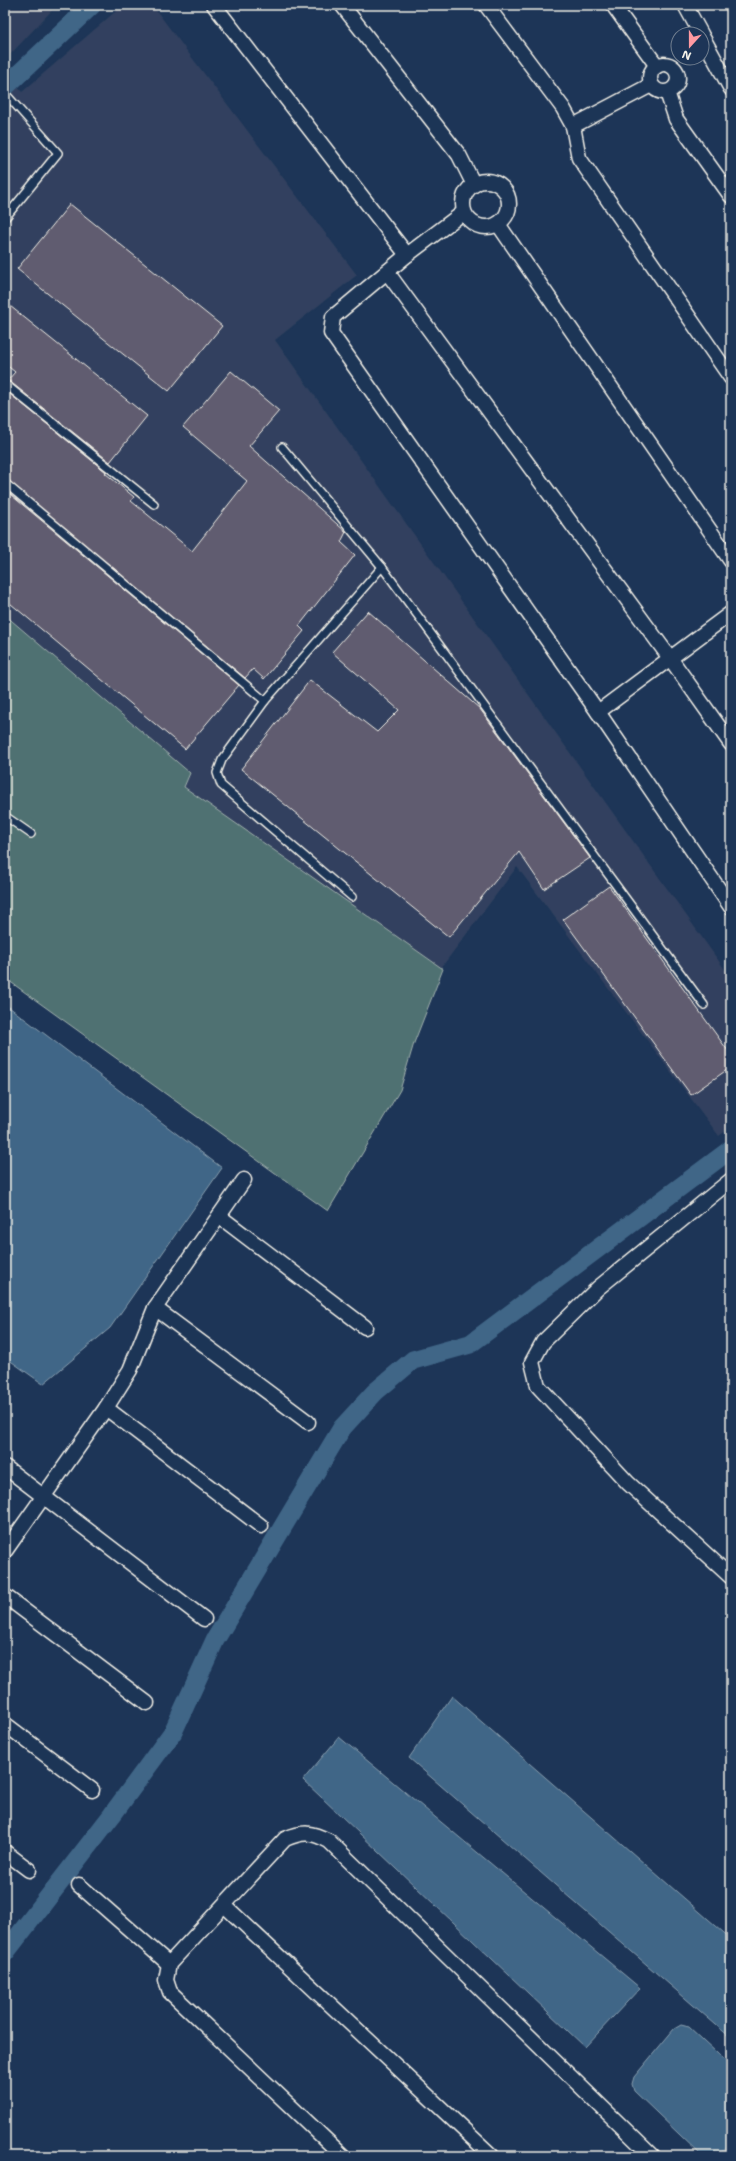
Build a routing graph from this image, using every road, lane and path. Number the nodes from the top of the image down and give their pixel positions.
1 (214, 5) edge
2 (342, 5) edge
3 (486, 5) edge
4 (613, 5) edge
5 (685, 5) edge
6 (696, 26) edge
7 (710, 51) edge
8 (657, 66) junction
9 (651, 84) junction
10 (731, 89) edge
11 (667, 92) junction
12 (5, 93) edge
13 (573, 126) junction
14 (474, 185) junction
15 (731, 196) edge
16 (464, 212) junction
17 (5, 218) edge
18 (498, 224) junction
19 (407, 255) junction
20 (387, 272) junction
21 (731, 378) edge
22 (5, 384) edge
23 (282, 447) dead end
24 (5, 483) edge
25 (154, 504) dead end
26 (731, 561) edge
27 (382, 567) junction
28 (731, 613) edge
29 (670, 658) junction
30 (265, 701) junction
31 (598, 712) junction
32 (731, 744) edge
33 (5, 816) edge
34 (31, 834) dead end
35 (352, 896) dead end
36 (731, 907) edge
37 (704, 1005) dead end
38 (244, 1180) dead end
39 (731, 1180) edge
40 (219, 1216) junction
41 (155, 1308) junction
42 (365, 1326) dead end
43 (106, 1408) junction
44 (308, 1422) dead end
45 (5, 1467) edge
46 (44, 1495) junction
47 (261, 1526) dead end
48 (5, 1551) edge
49 (731, 1577) edge
50 (5, 1596) edge
51 (204, 1619) dead end
52 (147, 1703) dead end
53 (5, 1724) edge
54 (92, 1790) dead end
55 (5, 1852) edge
56 (29, 1870) dead end
57 (79, 1885) dead end
58 (224, 1906) junction
59 (169, 1964) junction
60 (343, 2156) edge
61 (492, 2156) edge
62 (652, 2156) edge

1 - 19 street
2 - 14 street
3 - 13 street
4 - 8 street
5 - 6 street
7 - 10 street
8 - 9 street
8 - 11 street
9 - 11 street
9 - 13 street
11 - 15 street
12 - 17 lane
13 - 21 street
14 - 16 street
14 - 18 street
16 - 18 street
16 - 19 street
18 - 26 street
19 - 20 street
20 - 29 street
20 - 31 street
22 - 25 lane
23 - 27 lane
24 - 30 lane
27 - 30 lane
27 - 37 lane
28 - 29 street
29 - 31 street
29 - 32 street
30 - 35 lane
31 - 36 street
33 - 34 lane
38 - 40 street
39 - 49 street
40 - 41 street
40 - 42 street
41 - 43 street
41 - 44 street
43 - 46 street
43 - 47 street
45 - 46 street
46 - 48 street
46 - 51 street
50 - 52 street
53 - 54 street
55 - 56 street
57 - 59 street
58 - 59 street
58 - 61 street
58 - 62 street
59 - 60 street

